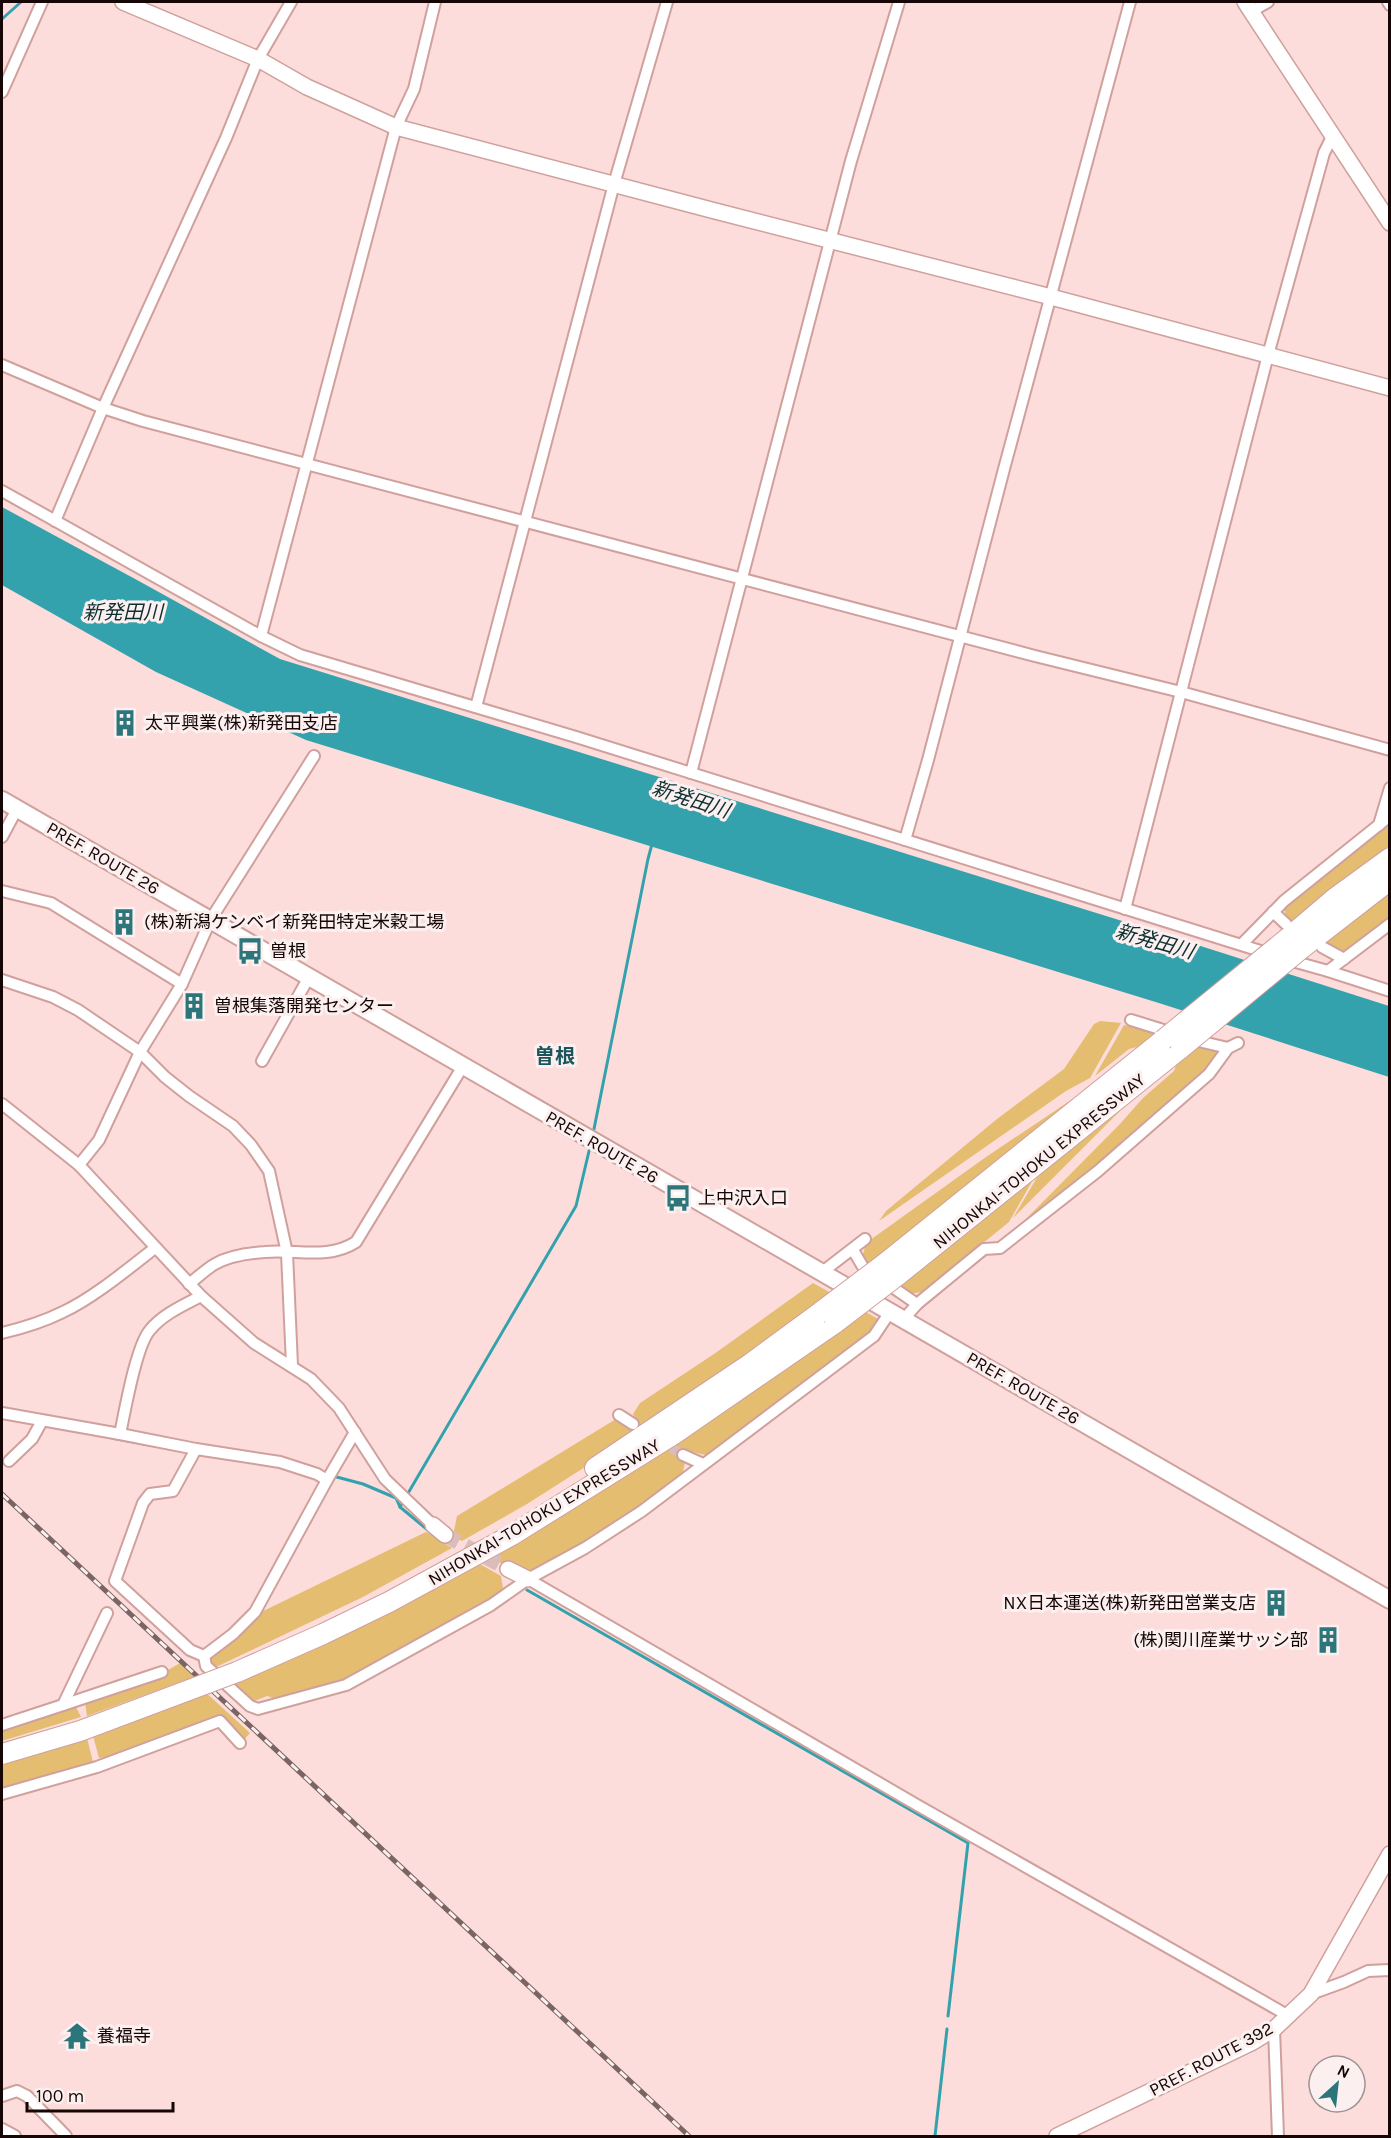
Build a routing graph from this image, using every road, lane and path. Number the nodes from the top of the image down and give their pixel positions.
1 (42, 2) edge
2 (123, 2) edge
3 (291, 2) edge
4 (435, 2) edge
5 (666, 2) edge
6 (899, 2) edge
7 (1130, 2) edge
8 (1268, 2) edge
9 (1249, 6) edge
10 (258, 59) junction
11 (2, 92) edge
12 (396, 127) junction
13 (1333, 135) junction
14 (614, 184) junction
15 (1389, 223) edge
16 (830, 240) junction
17 (1051, 297) junction
18 (1268, 355) junction
19 (2, 365) edge
20 (1389, 388) edge
21 (103, 408) junction
22 (306, 464) junction
23 (2, 491) edge
24 (55, 521) junction
25 (524, 521) junction
26 (741, 578) junction
27 (261, 636) junction
28 (961, 636) junction
29 (1181, 693) junction
30 (476, 707) junction
31 (1389, 750) edge
32 (314, 756) dead end
33 (691, 773) junction
34 (1389, 788) edge
35 (2, 800) edge
36 (17, 809) junction
37 (1389, 816) edge
38 (1380, 825) junction
39 (2, 837) edge
40 (905, 840) junction
41 (1389, 858) edge
42 (1389, 880) edge
43 (2, 891) edge
44 (1125, 909) junction
45 (1273, 912) junction
46 (211, 919) junction
47 (1389, 924) edge
48 (1292, 936) junction
49 (1242, 944) junction
50 (1323, 947) dead end
51 (1344, 959) junction
52 (1328, 971) junction
53 (309, 977) junction
54 (2, 980) edge
55 (182, 984) junction
56 (1389, 991) edge
57 (1131, 1020) dead end
58 (140, 1052) junction
59 (262, 1061) dead end
60 (463, 1066) junction
61 (2, 1104) edge
62 (80, 1165) junction
63 (865, 1239) dead end
64 (155, 1248) junction
65 (854, 1250) junction
66 (287, 1253) junction
67 (821, 1273) junction
68 (189, 1284) junction
69 (201, 1296) junction
70 (917, 1304) junction
71 (897, 1315) junction
72 (2, 1333) edge
73 (292, 1365) junction
74 (2, 1413) edge
75 (619, 1415) dead end
76 (42, 1421) junction
77 (633, 1424) tunnel mouth
78 (355, 1432) junction
79 (120, 1434) junction
80 (196, 1449) junction
81 (682, 1455) tunnel mouth
82 (9, 1461) dead end
83 (703, 1464) junction
84 (327, 1480) junction
85 (433, 1525) joint
86 (445, 1535) tunnel mouth
87 (508, 1569) tunnel mouth
88 (528, 1579) junction
89 (1389, 1600) edge
90 (107, 1613) dead end
91 (204, 1656) junction
92 (236, 1668) junction
93 (162, 1672) dead end
94 (63, 1705) junction
95 (2, 1725) edge
96 (240, 1743) dead end
97 (2, 1746) edge
98 (2, 1754) edge
99 (2, 1794) edge
100 (1388, 1860) edge
101 (1389, 1970) edge
102 (1311, 1994) junction
103 (1288, 2016) junction
104 (1274, 2029) junction
105 (2, 2096) edge
106 (2, 2129) edge
107 (15, 2136) edge
108 (66, 2136) edge
109 (1057, 2136) edge
110 (1278, 2136) edge

1 - 11 street
2 - 10 street
3 - 10 street
4 - 12 street
5 - 14 street
6 - 16 street
7 - 17 street
8 - 9 street
9 - 13 street
10 - 12 street
10 - 21 street
12 - 14 street
12 - 22 street
13 - 15 street
13 - 18 street
14 - 16 street
14 - 25 street
16 - 17 street
16 - 26 street
17 - 18 street
17 - 28 street
18 - 20 street
18 - 29 street
19 - 21 street
21 - 22 street
21 - 24 street
22 - 25 street
22 - 27 street
23 - 24 street
24 - 27 street
25 - 26 street
25 - 30 street
26 - 28 street
26 - 33 street
27 - 30 street
28 - 29 street
28 - 40 street
29 - 31 street
29 - 44 street
30 - 33 street
32 - 46 street
33 - 40 street
34 - 38 street
35 - 36 main road, PREF. ROUTE 26
36 - 39 street
36 - 46 main road, PREF. ROUTE 26
37 - 38 street
38 - 45 street
40 - 44 street
41 - 48 highway
42 - 48 highway
43 - 55 street
44 - 49 street
45 - 48 street
45 - 49 street
46 - 53 main road, PREF. ROUTE 26
46 - 55 street
47 - 51 street
48 - 92 highway, NIHONKAI-TOHOKU EXPRESSWAY, bridge
49 - 52 street
50 - 51 street
51 - 52 street
52 - 56 street
53 - 59 street
53 - 60 main road, PREF. ROUTE 26
54 - 58 street
55 - 58 street
57 - 70 street
58 - 62 street
58 - 66 street
60 - 66 street
60 - 67 main road, PREF. ROUTE 26
61 - 62 street
62 - 64 street
63 - 65 street
64 - 68 street
64 - 72 street
65 - 67 street
65 - 70 street
66 - 68 street
66 - 73 street
67 - 71 main road, PREF. ROUTE 26
68 - 69 street
69 - 73 street
69 - 79 street
70 - 71 street
71 - 83 street
71 - 89 main road, PREF. ROUTE 26
73 - 78 street
74 - 76 street
75 - 77 street
76 - 79 street
76 - 82 street
78 - 84 street
78 - 85 street
79 - 80 street
80 - 84 street
80 - 91 street
81 - 83 street
83 - 88 street
84 - 91 street
85 - 86 street
87 - 88 street
88 - 91 street
88 - 103 street
90 - 94 street
92 - 97 highway
92 - 98 highway, bridge
93 - 94 street
94 - 95 street
96 - 99 street
100 - 102 street, PREF. ROUTE 392
101 - 102 street
102 - 103 street, PREF. ROUTE 392
103 - 104 street, PREF. ROUTE 392
104 - 109 street, PREF. ROUTE 392
104 - 110 street
105 - 108 street
106 - 107 street

